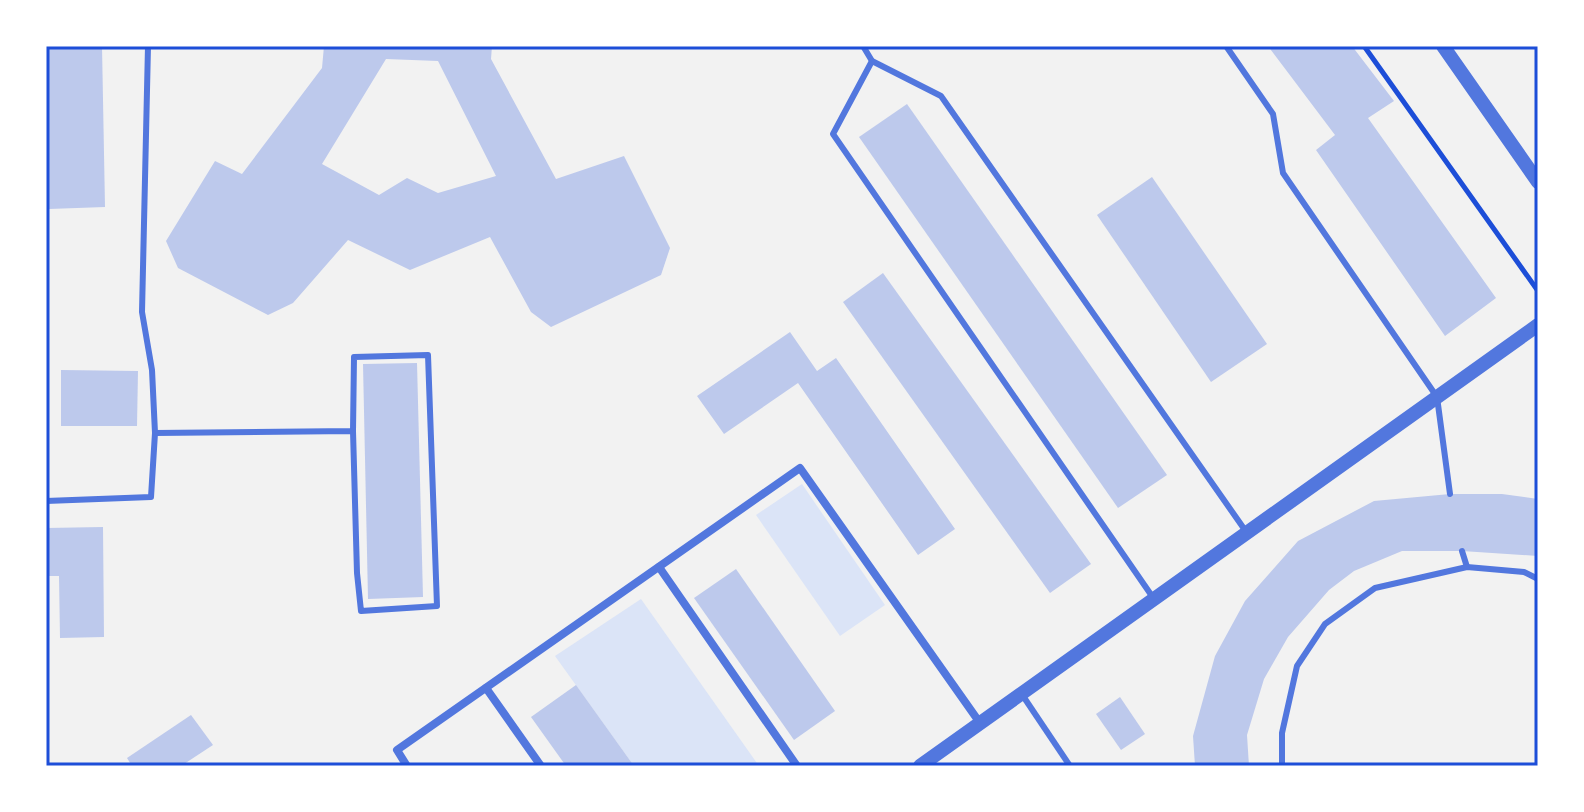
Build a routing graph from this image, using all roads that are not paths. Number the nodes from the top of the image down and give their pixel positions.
1 (148, 46) edge
2 (863, 46) edge
3 (1226, 46) edge
4 (1443, 46) edge
5 (872, 61) junction
6 (1538, 182) edge
7 (1538, 325) edge
8 (1437, 397) junction
9 (353, 431) junction
10 (155, 433) junction
11 (1450, 494) dead end
12 (46, 501) edge
13 (1247, 533) junction
14 (1462, 551) dead end
15 (659, 567) junction
16 (1467, 567) junction
17 (1538, 579) edge
18 (1154, 599) junction
19 (486, 688) junction
20 (1021, 693) junction
21 (980, 723) junction
22 (407, 766) edge
23 (541, 766) edge
24 (797, 766) edge
25 (920, 766) edge
26 (1070, 766) edge
27 (1282, 766) edge

1 - 10 lane
2 - 5 lane
3 - 8 lane
4 - 6 street
5 - 13 lane
5 - 18 lane
7 - 8 street
8 - 11 lane
8 - 13 street
9 - 9 lane
9 - 10 lane
10 - 12 lane
13 - 18 street
14 - 16 lane
15 - 19 street
15 - 21 street
15 - 24 street
16 - 17 lane
16 - 27 lane
18 - 20 street
19 - 22 street
19 - 23 street
20 - 21 street
20 - 26 lane
21 - 25 street

